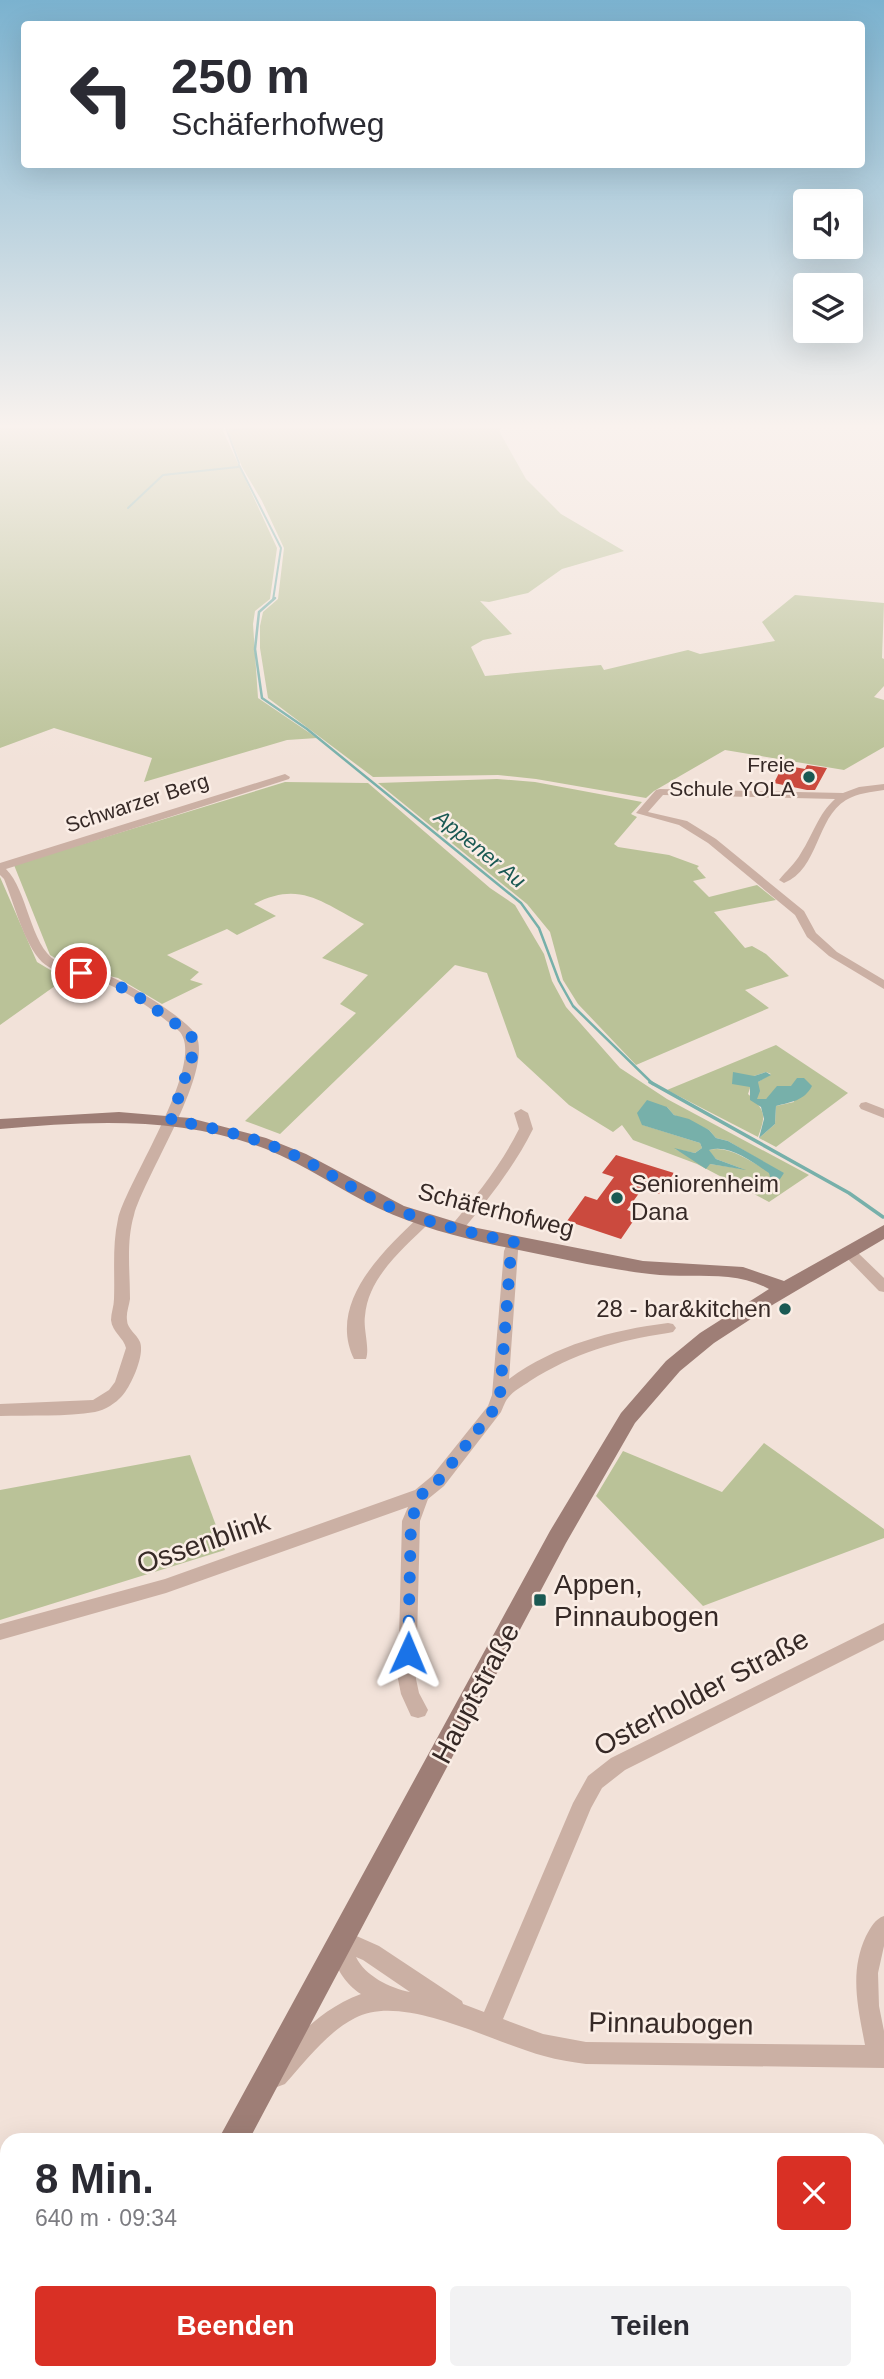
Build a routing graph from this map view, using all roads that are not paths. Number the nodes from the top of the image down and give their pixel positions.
1 (285, 777) dead end
2 (884, 787) edge
3 (841, 796) junction
4 (0, 868) edge
5 (784, 880) dead end
6 (884, 985) edge
7 (866, 1106) dead end
8 (521, 1113) dead end
9 (884, 1114) edge
10 (171, 1120) junction
11 (0, 1124) edge
12 (424, 1220) junction
13 (456, 1229) junction
14 (884, 1231) edge
15 (514, 1242) junction
16 (849, 1252) junction
17 (884, 1287) edge
18 (775, 1294) junction
19 (667, 1328) dead end
20 (360, 1355) dead end
21 (500, 1395) junction
22 (0, 1410) edge
23 (421, 1495) junction
24 (884, 1631) edge
25 (0, 1632) edge
26 (418, 1710) dead end
27 (884, 1926) edge
28 (343, 1940) junction
29 (396, 2000) junction
30 (462, 2015) junction
31 (489, 2025) junction
32 (881, 2057) edge
33 (253, 2103) junction
34 (237, 2133) edge

1 - 4 street, Schwarzer Berg
2 - 3 street
3 - 5 street
3 - 6 street
4 - 10 street
7 - 9 street
8 - 13 street
10 - 11 main road, Schäferhofweg
10 - 12 main road, Schäferhofweg
10 - 22 street
12 - 13 main road, Schäferhofweg
12 - 20 street
13 - 15 main road, Schäferhofweg
14 - 16 main road, Hauptstraße
15 - 18 main road, Schäferhofweg
15 - 21 street, Ossenblink
16 - 17 street
16 - 18 main road, Hauptstraße
18 - 28 main road, Hauptstraße
19 - 21 street
21 - 23 street, Ossenblink
23 - 25 street, Ossenblink
23 - 26 street, Ossenblink
24 - 31 street, Osterholder Straße
27 - 32 street
28 - 29 street, Pinnaubogen
28 - 30 street, Pinnaubogen
28 - 33 main road, Hauptstraße
29 - 30 street, Pinnaubogen
29 - 33 street, Pinnaubogen
30 - 31 street, Pinnaubogen
31 - 32 street, Pinnaubogen
33 - 34 main road, Hauptstraße

